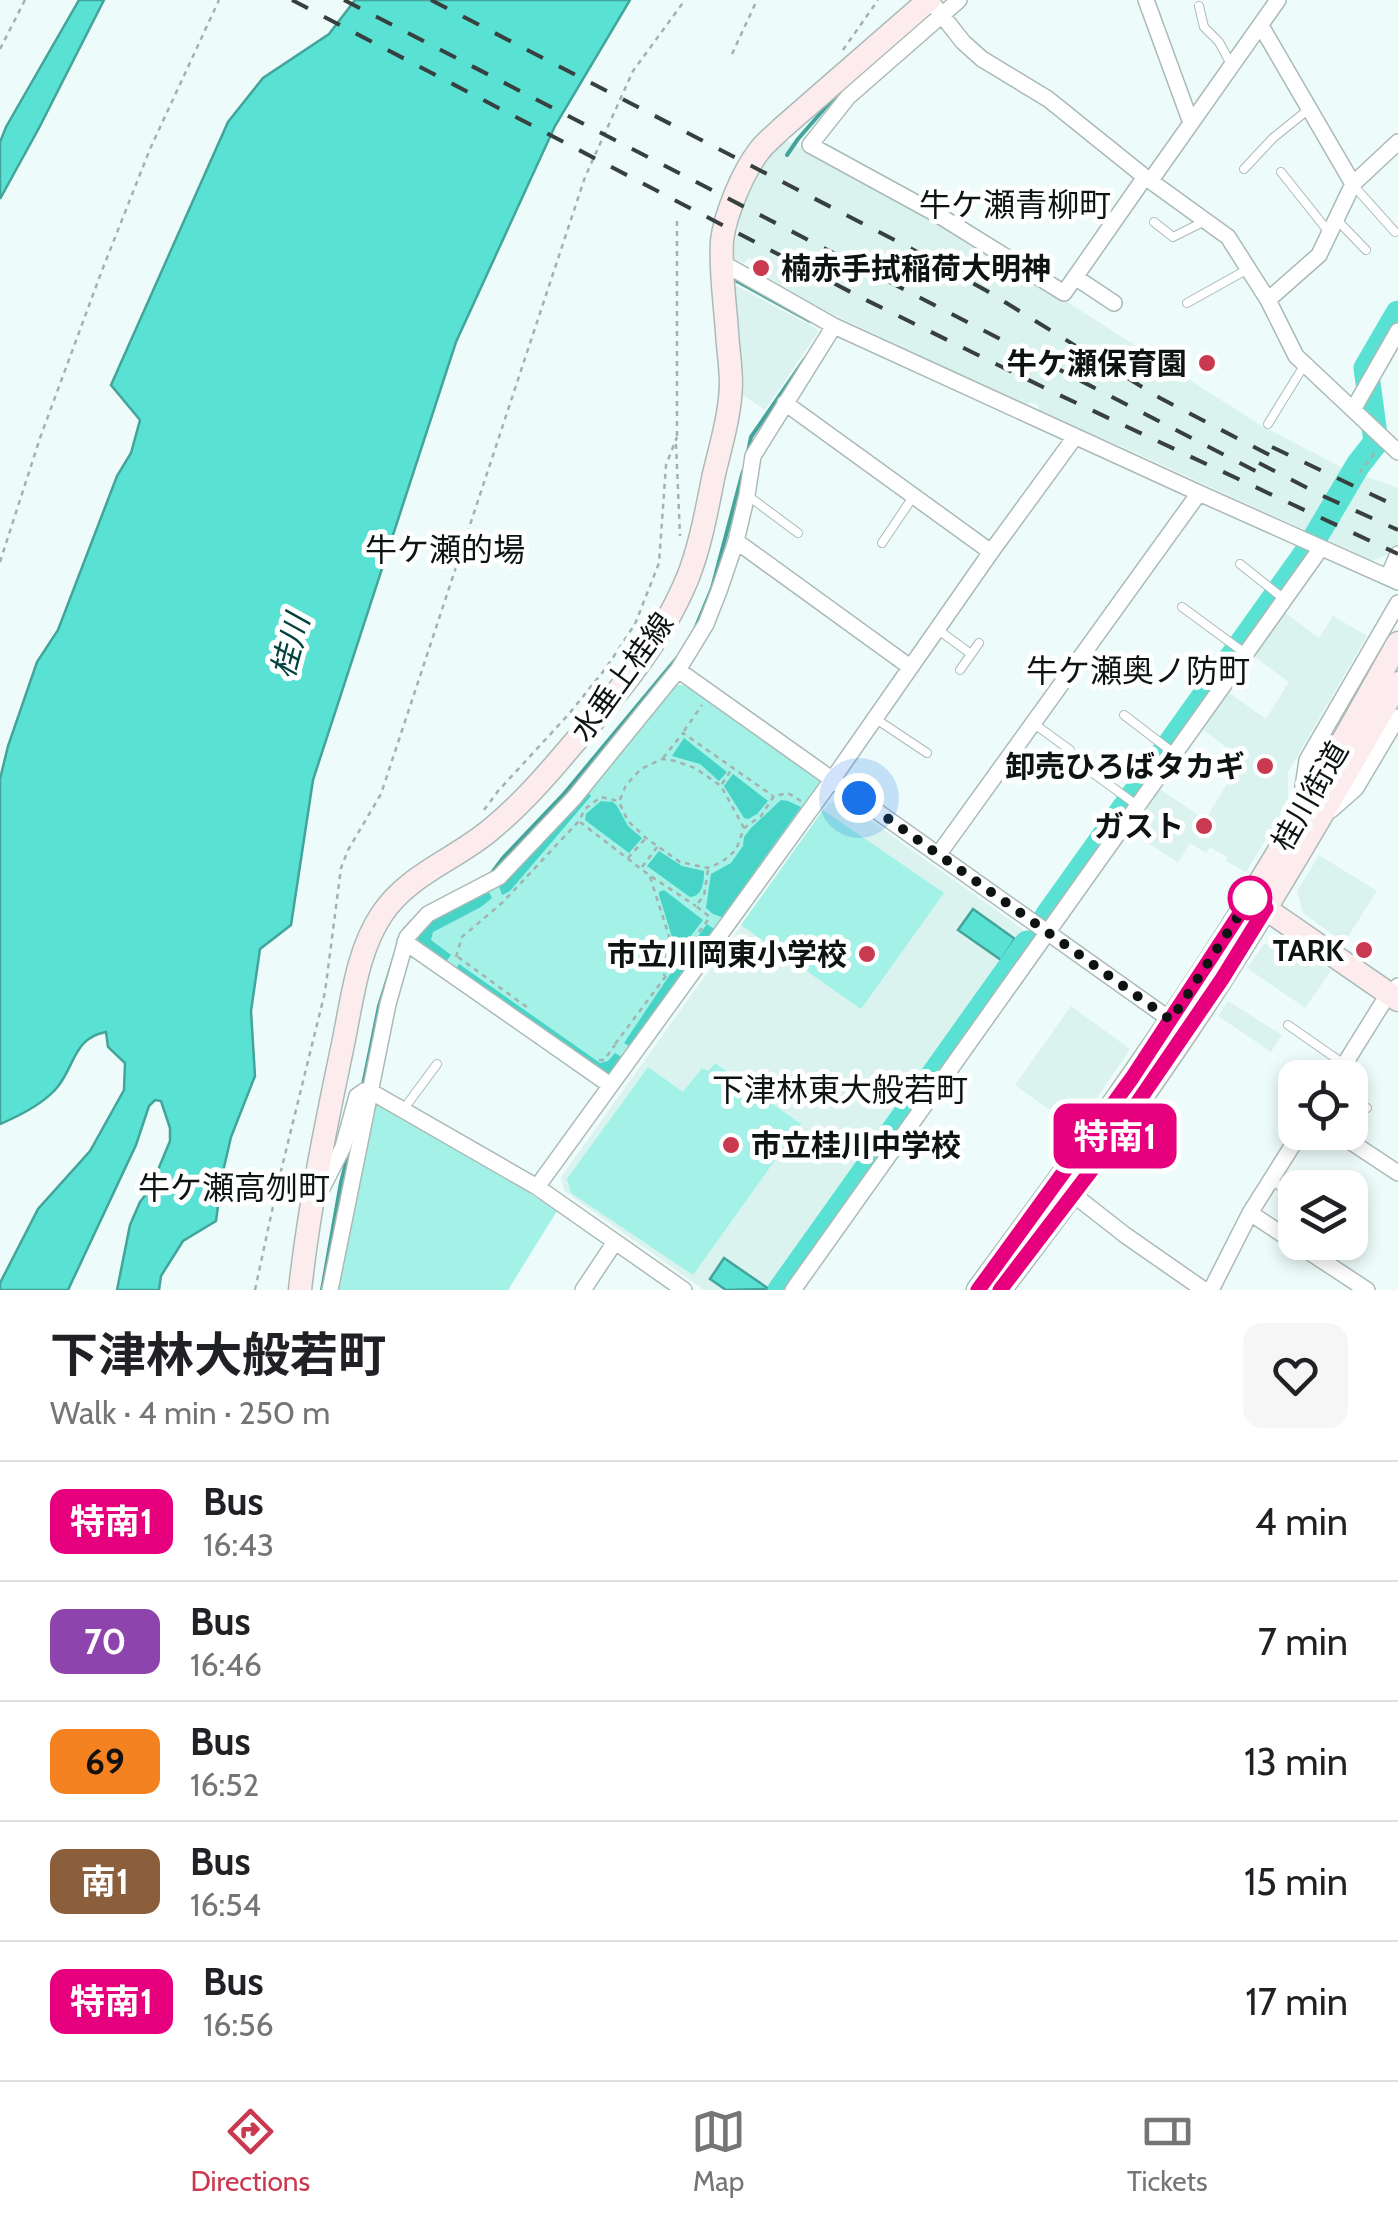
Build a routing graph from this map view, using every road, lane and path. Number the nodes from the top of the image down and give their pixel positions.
1 (25, 0) edge
2 (219, 0) edge
3 (684, 0) edge
4 (757, 0) edge
5 (959, 0) edge
6 (1146, 0) edge
7 (1278, 0) edge
8 (934, 6) edge
9 (1199, 6) dead end
10 (1262, 26) junction
11 (0, 50) edge
12 (732, 54) dead end
13 (1232, 66) junction
14 (1309, 109) junction
15 (1191, 123) junction
16 (1398, 142) edge
17 (1244, 169) dead end
18 (1281, 172) dead end
19 (1148, 178) junction
20 (1353, 184) junction
21 (677, 219) dead end
22 (1207, 220) junction
23 (1154, 222) dead end
24 (1333, 227) junction
25 (1394, 232) dead end
26 (1366, 250) dead end
27 (731, 268) junction
28 (1248, 268) junction
29 (1075, 277) junction
30 (1268, 300) junction
31 (1114, 303) dead end
32 (1188, 303) dead end
33 (834, 326) junction
34 (1398, 331) edge
35 (1305, 364) junction
36 (785, 403) junction
37 (1354, 409) junction
38 (1268, 424) dead end
39 (676, 437) junction
40 (1075, 437) junction
41 (1385, 439) junction
42 (1398, 452) edge
43 (1358, 473) dead end
44 (1199, 494) junction
45 (747, 495) junction
46 (914, 496) junction
47 (798, 533) dead end
48 (736, 541) junction
49 (698, 544) junction
50 (882, 544) dead end
51 (1316, 546) junction
52 (991, 552) junction
53 (1398, 554) edge
54 (0, 562) edge
55 (1240, 564) dead end
56 (1393, 579) edge
57 (1284, 600) junction
58 (1398, 604) edge
59 (1182, 607) dead end
60 (937, 629) junction
61 (979, 643) dead end
62 (1398, 644) edge
63 (971, 654) junction
64 (1246, 654) junction
65 (910, 667) junction
66 (678, 670) junction
67 (960, 670) dead end
68 (1398, 682) edge
69 (711, 694) junction
70 (1124, 715) dead end
71 (1398, 717) edge
72 (875, 718) junction
73 (1032, 723) junction
74 (683, 732) junction
75 (1070, 750) dead end
76 (926, 753) dead end
77 (1175, 754) junction
78 (662, 759) junction
79 (1082, 765) dead end
80 (732, 768) junction
81 (832, 780) junction
82 (721, 786) junction
83 (774, 796) junction
84 (620, 802) junction
85 (1138, 806) junction
86 (811, 807) junction
87 (1313, 812) junction
88 (480, 816) dead end
89 (579, 821) junction
90 (744, 828) junction
91 (646, 838) junction
92 (658, 846) junction
93 (938, 855) junction
94 (628, 858) junction
95 (641, 868) junction
96 (708, 868) junction
97 (649, 874) junction
98 (1258, 903) junction
99 (696, 906) junction
100 (1048, 932) junction
101 (405, 942) junction
102 (456, 956) junction
103 (448, 972) junction
104 (664, 978) junction
105 (1395, 994) edge
106 (537, 1014) dead end
107 (1179, 1025) junction
108 (1288, 1026) dead end
109 (599, 1060) dead end
110 (1327, 1060) edge
111 (1348, 1060) edge
112 (437, 1064) dead end
113 (610, 1085) junction
114 (364, 1092) junction
115 (403, 1110) junction
116 (1290, 1150) edge
117 (1363, 1150) edge
118 (1398, 1173) edge
119 (1272, 1180) junction
120 (1278, 1185) edge
121 (537, 1187) junction
122 (1065, 1189) junction
123 (311, 1208) junction
124 (1250, 1213) junction
125 (615, 1242) junction
126 (254, 1290) edge
127 (300, 1290) edge
128 (330, 1290) edge
129 (583, 1290) edge
130 (684, 1290) edge
131 (793, 1290) edge
132 (978, 1290) edge
133 (1000, 1290) edge
134 (1208, 1290) edge
135 (1367, 1290) edge

1 - 11 path
2 - 54 path
3 - 126 path
4 - 12 path
5 - 8 street
6 - 15 street
7 - 10 street
8 - 19 street
8 - 27 main road, 水垂上桂線
8 - 29 street
9 - 13 lane
10 - 13 street
10 - 14 street
13 - 15 street
14 - 17 lane
14 - 20 street
15 - 19 street
16 - 20 street
18 - 24 lane
19 - 22 street
19 - 29 street
20 - 24 street
20 - 25 lane
21 - 39 path
22 - 23 lane
22 - 28 street
24 - 26 lane
24 - 30 street
27 - 33 street
27 - 49 main road, 水垂上桂線
28 - 30 street
28 - 32 lane
29 - 31 street
30 - 35 street
33 - 36 street
33 - 40 street
34 - 37 street
35 - 37 street
35 - 38 lane
36 - 45 street
36 - 46 street
37 - 41 street
39 - 49 path
39 - 88 path
40 - 44 street
40 - 52 street
41 - 42 street
41 - 43 path
44 - 51 street
44 - 73 street
45 - 47 lane
45 - 48 street
46 - 50 lane
46 - 52 street
48 - 65 street
48 - 66 street
49 - 123 main road, 水垂上桂線
51 - 56 street
51 - 57 street
52 - 60 street
53 - 56 street
55 - 57 lane
57 - 64 street
58 - 87 street
59 - 64 lane
60 - 63 lane
60 - 65 street
61 - 63 lane
62 - 87 main road, 桂川街道
63 - 67 lane
64 - 77 street
65 - 72 street
66 - 69 street
66 - 101 street
68 - 87 main road, 桂川街道
69 - 74 path
69 - 81 street
70 - 77 lane
71 - 87 street
72 - 76 lane
72 - 81 street
73 - 75 lane
73 - 93 street
74 - 78 path
74 - 80 path
77 - 85 street
78 - 82 path
78 - 84 path
79 - 85 lane
80 - 82 path
80 - 83 path
81 - 86 street
81 - 93 street
82 - 90 path
83 - 86 path
83 - 90 path
84 - 89 path
84 - 91 path
85 - 100 street
86 - 113 street
87 - 98 main road, 桂川街道
89 - 94 path
89 - 102 path
90 - 96 path
91 - 92 path
91 - 94 path
92 - 95 path
92 - 96 path
93 - 100 street
94 - 95 path
95 - 97 path
96 - 99 path
97 - 99 path
97 - 104 path
98 - 105 main road
98 - 107 main road, 桂川街道
99 - 104 path
100 - 107 street
100 - 131 street
101 - 103 street
101 - 114 street
102 - 103 path
102 - 106 path
103 - 113 street
104 - 109 path
105 - 111 street
107 - 122 main road, 桂川街道
108 - 110 lane
112 - 115 lane
113 - 121 street
114 - 115 street
114 - 123 street
114 - 128 street
115 - 121 street
116 - 119 street
117 - 118 street
119 - 120 lane
119 - 124 street
121 - 125 street
122 - 132 main road, 桂川街道
122 - 133 main road, 桂川街道
122 - 134 street
123 - 127 main road, 水垂上桂線
124 - 134 street
124 - 135 street
125 - 129 street
125 - 130 street

